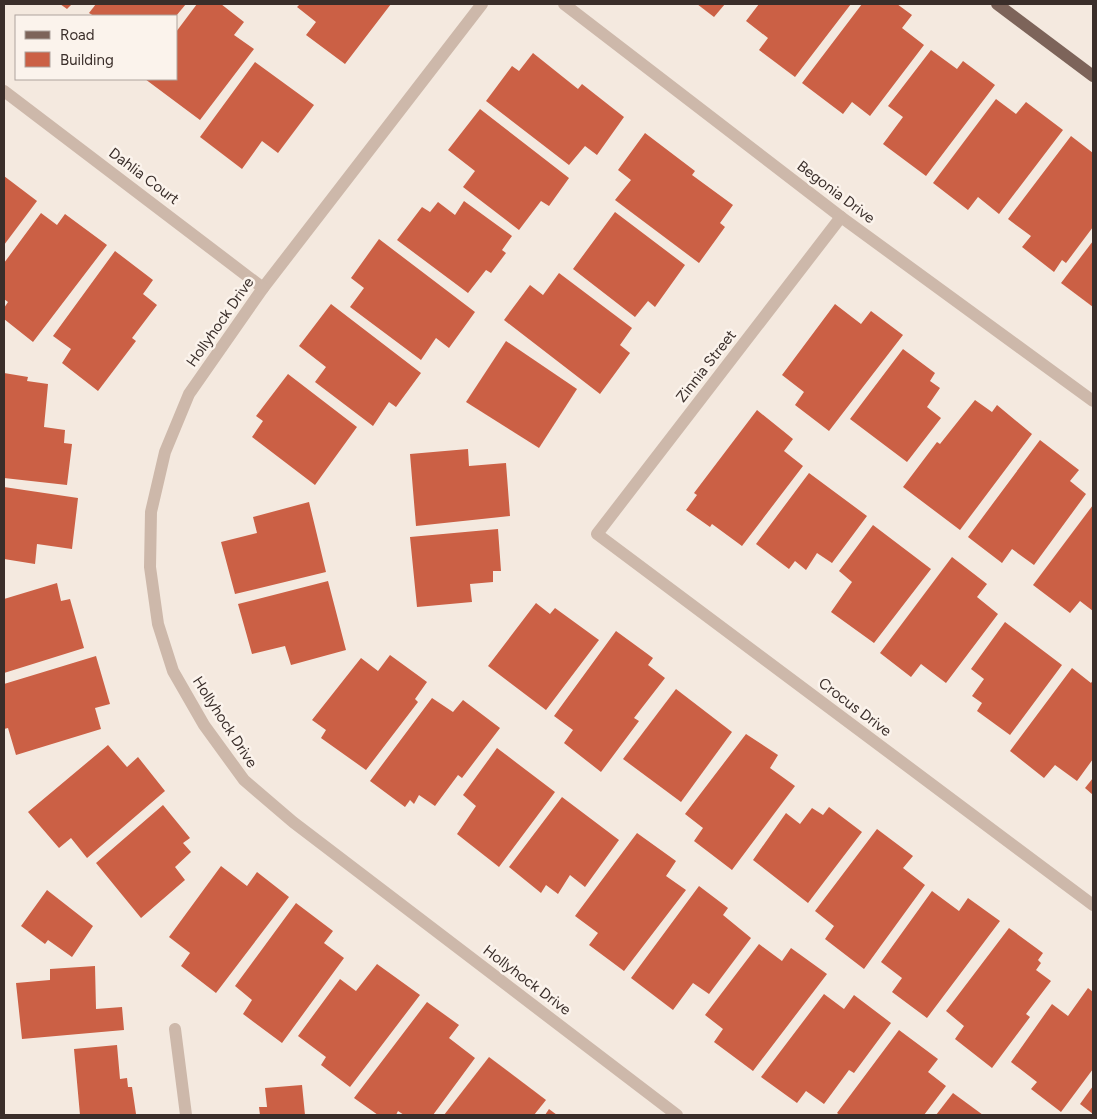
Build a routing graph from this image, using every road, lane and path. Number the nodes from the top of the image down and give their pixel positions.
1 (482, 4) edge
2 (564, 4) edge
3 (997, 4) edge
4 (1093, 76) edge
5 (4, 91) edge
6 (841, 217) junction
7 (263, 288) junction
8 (1093, 401) edge
9 (597, 534) joint
10 (1093, 905) edge
11 (176, 1029) dead end
12 (186, 1115) edge
13 (676, 1115) edge

1 - 7 street, Hollyhock Drive
2 - 6 street, Begonia Drive
3 - 4 main road
5 - 7 street, Dahlia Court
6 - 8 street, Begonia Drive
6 - 9 street, Zinnia Street
7 - 13 street, Hollyhock Drive
9 - 10 street, Crocus Drive
11 - 12 street

